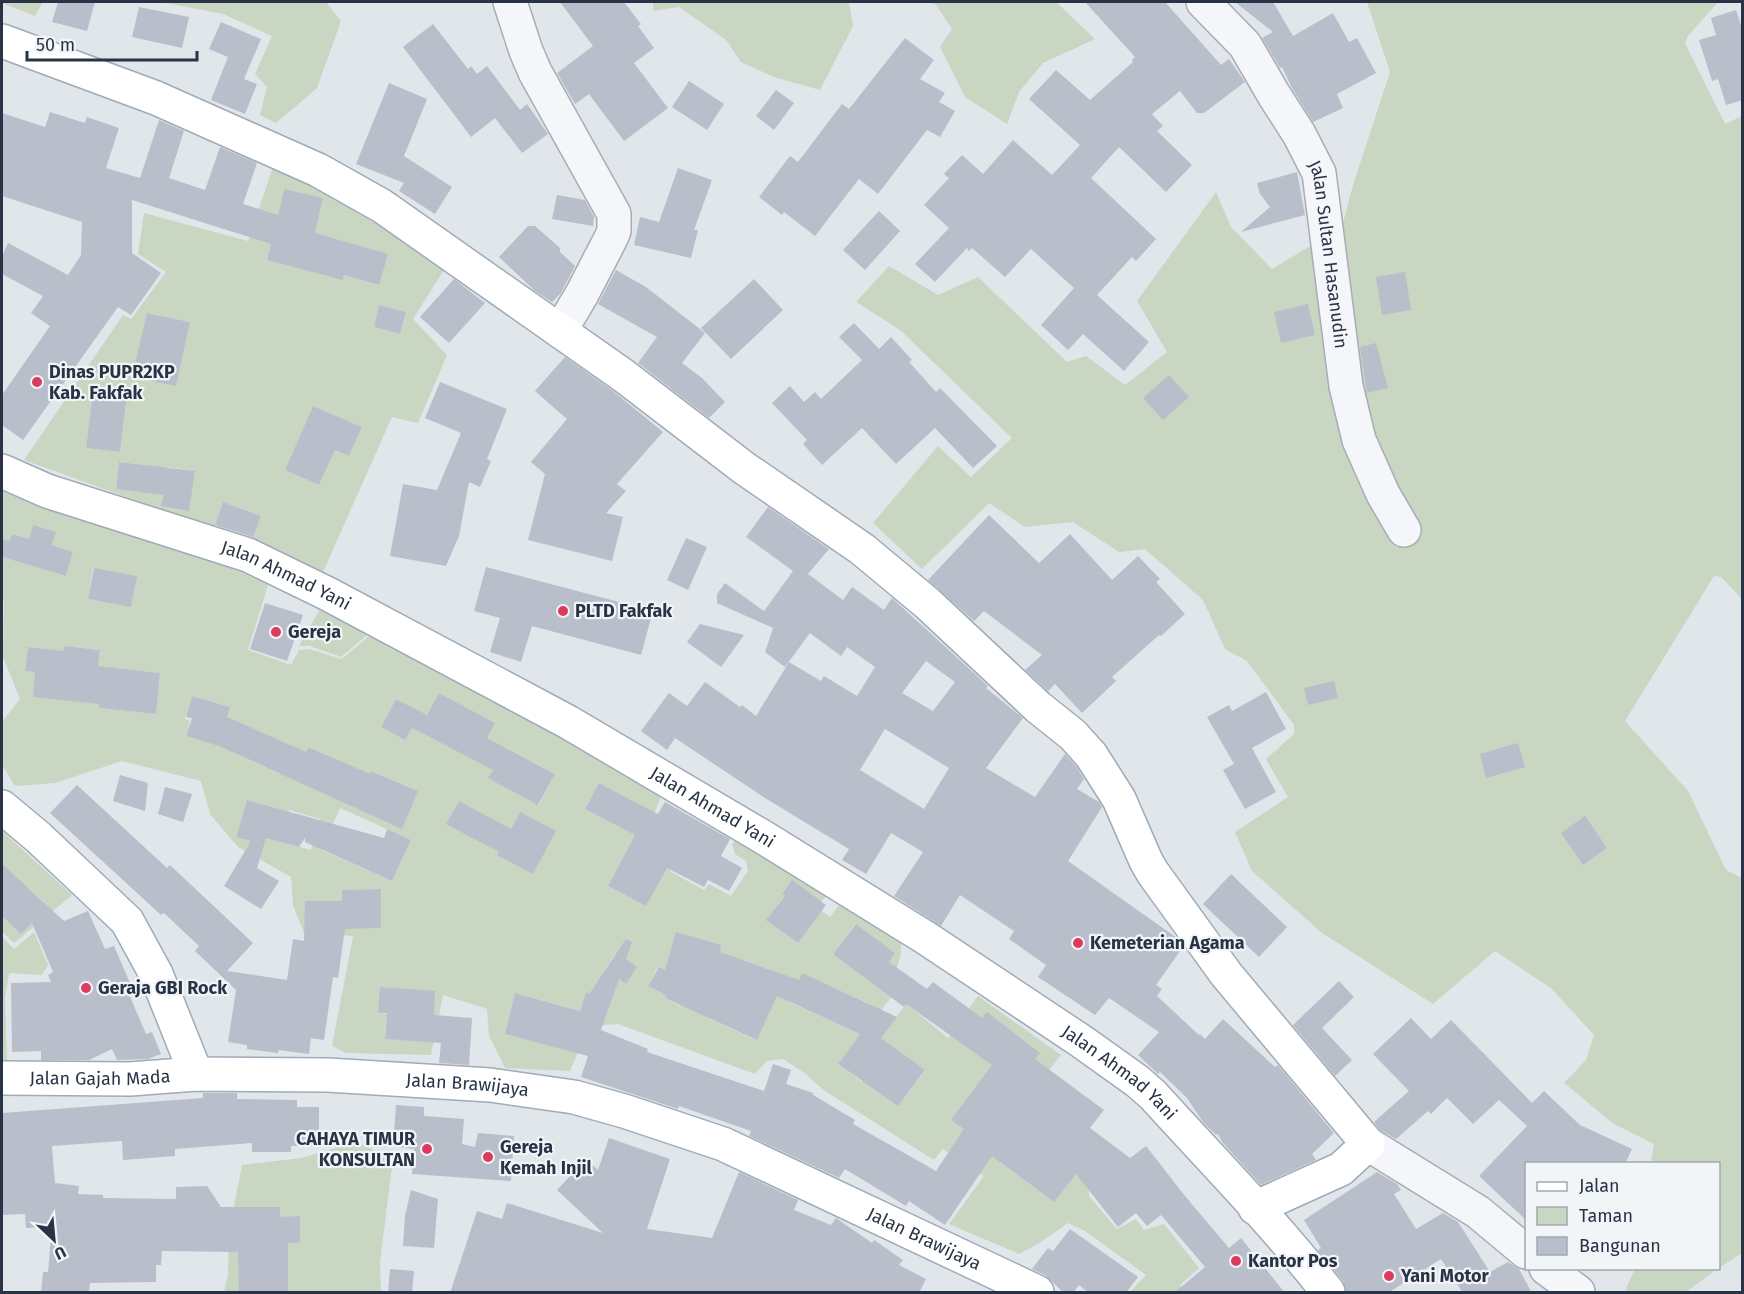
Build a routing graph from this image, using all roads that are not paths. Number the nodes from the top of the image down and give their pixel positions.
1 (510, 2) edge
2 (1203, 2) edge
3 (2, 41) edge
4 (560, 332) junction
5 (2, 471) edge
6 (1404, 530) dead end
7 (2, 807) edge
8 (196, 1074) junction
9 (2, 1078) edge
10 (1368, 1144) junction
11 (1255, 1208) junction
12 (1525, 1250) edge
13 (1547, 1270) edge
14 (1037, 1293) edge
15 (1328, 1293) edge
16 (1578, 1293) edge

1 - 4 street
2 - 6 street, Jalan Sultan Hasanudin
3 - 4 main road
4 - 10 main road
5 - 11 main road, Jalan Ahmad Yani
7 - 8 main road
8 - 9 main road, Jalan Gajah Mada
8 - 14 main road, Jalan Brawijaya
10 - 11 main road
10 - 12 street
11 - 15 main road, Jalan Ahmad Yani
13 - 16 street

